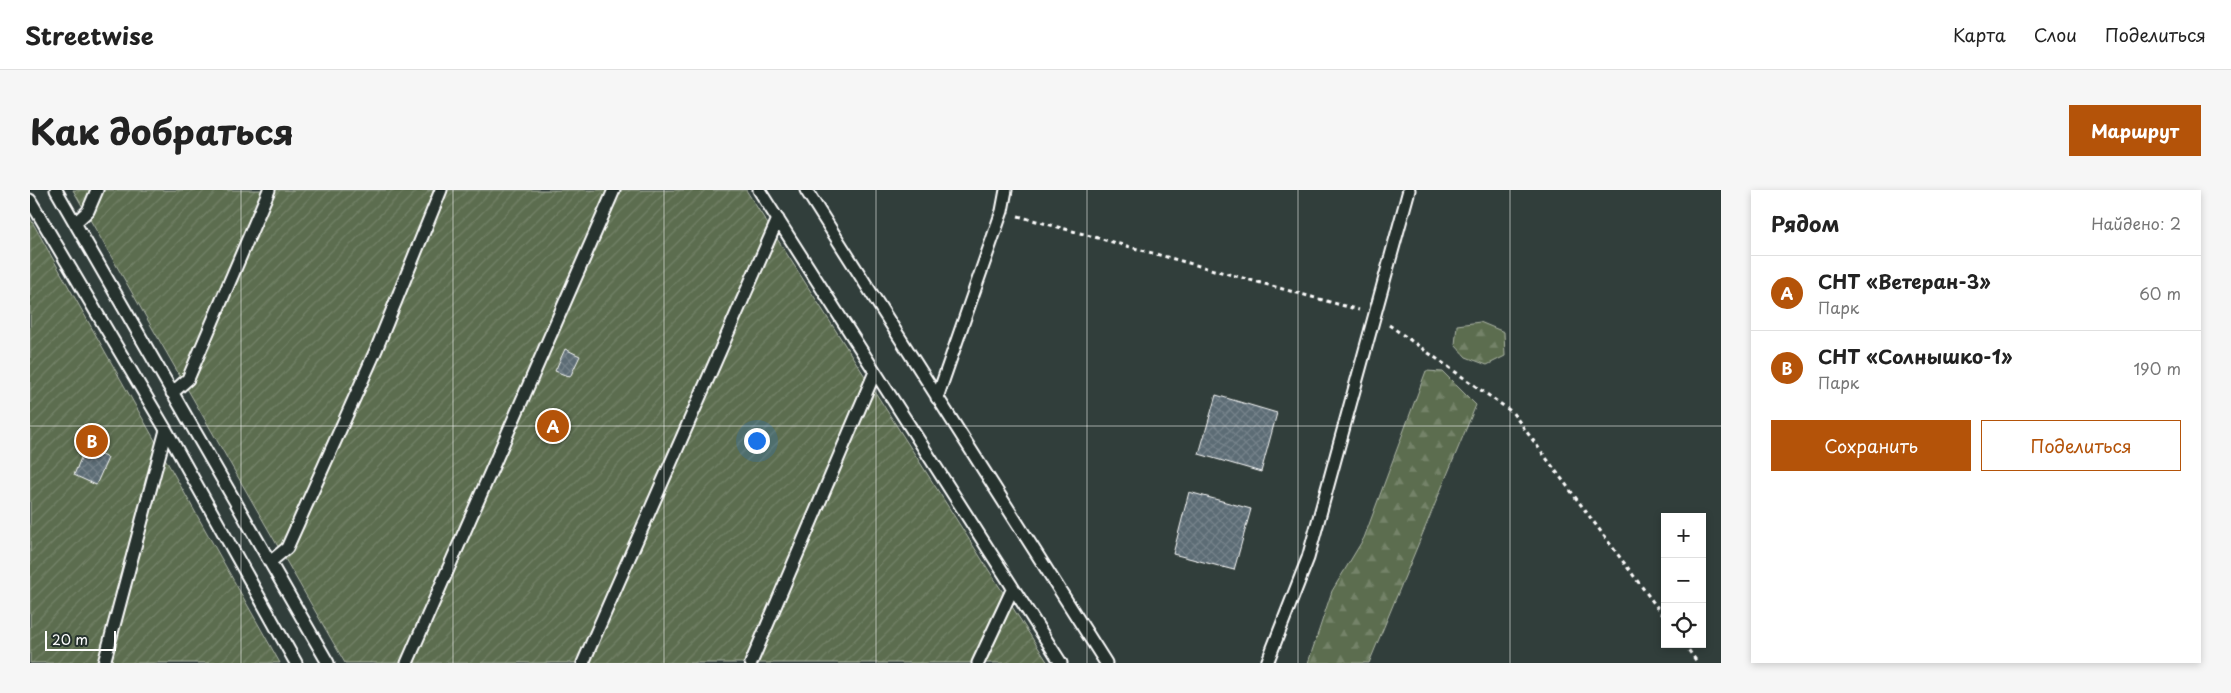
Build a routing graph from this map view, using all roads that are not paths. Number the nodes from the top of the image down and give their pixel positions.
1 (56, 190) edge
2 (97, 190) edge
3 (269, 190) edge
4 (441, 190) edge
5 (614, 190) edge
6 (759, 190) edge
7 (806, 190) edge
8 (1006, 190) edge
9 (1409, 190) edge
10 (30, 202) edge
11 (778, 219) junction
12 (75, 223) junction
13 (875, 372) junction
14 (172, 393) junction
15 (937, 398) junction
16 (166, 430) junction
17 (270, 562) junction
18 (1013, 588) junction
19 (104, 663) edge
20 (296, 663) edge
21 (328, 663) edge
22 (406, 663) edge
23 (583, 663) edge
24 (751, 663) edge
25 (978, 663) edge
26 (1061, 663) edge
27 (1106, 663) edge
28 (1267, 663) edge

1 - 12 lane
2 - 12 lane
3 - 14 lane
4 - 17 lane
5 - 22 lane
6 - 11 lane
7 - 15 lane
8 - 15 lane
9 - 28 lane
10 - 16 lane
11 - 13 lane
11 - 23 lane
12 - 14 lane
13 - 18 lane
13 - 24 lane
14 - 17 lane
15 - 27 lane
16 - 19 lane
16 - 20 lane
17 - 21 lane
18 - 25 lane
18 - 26 lane

